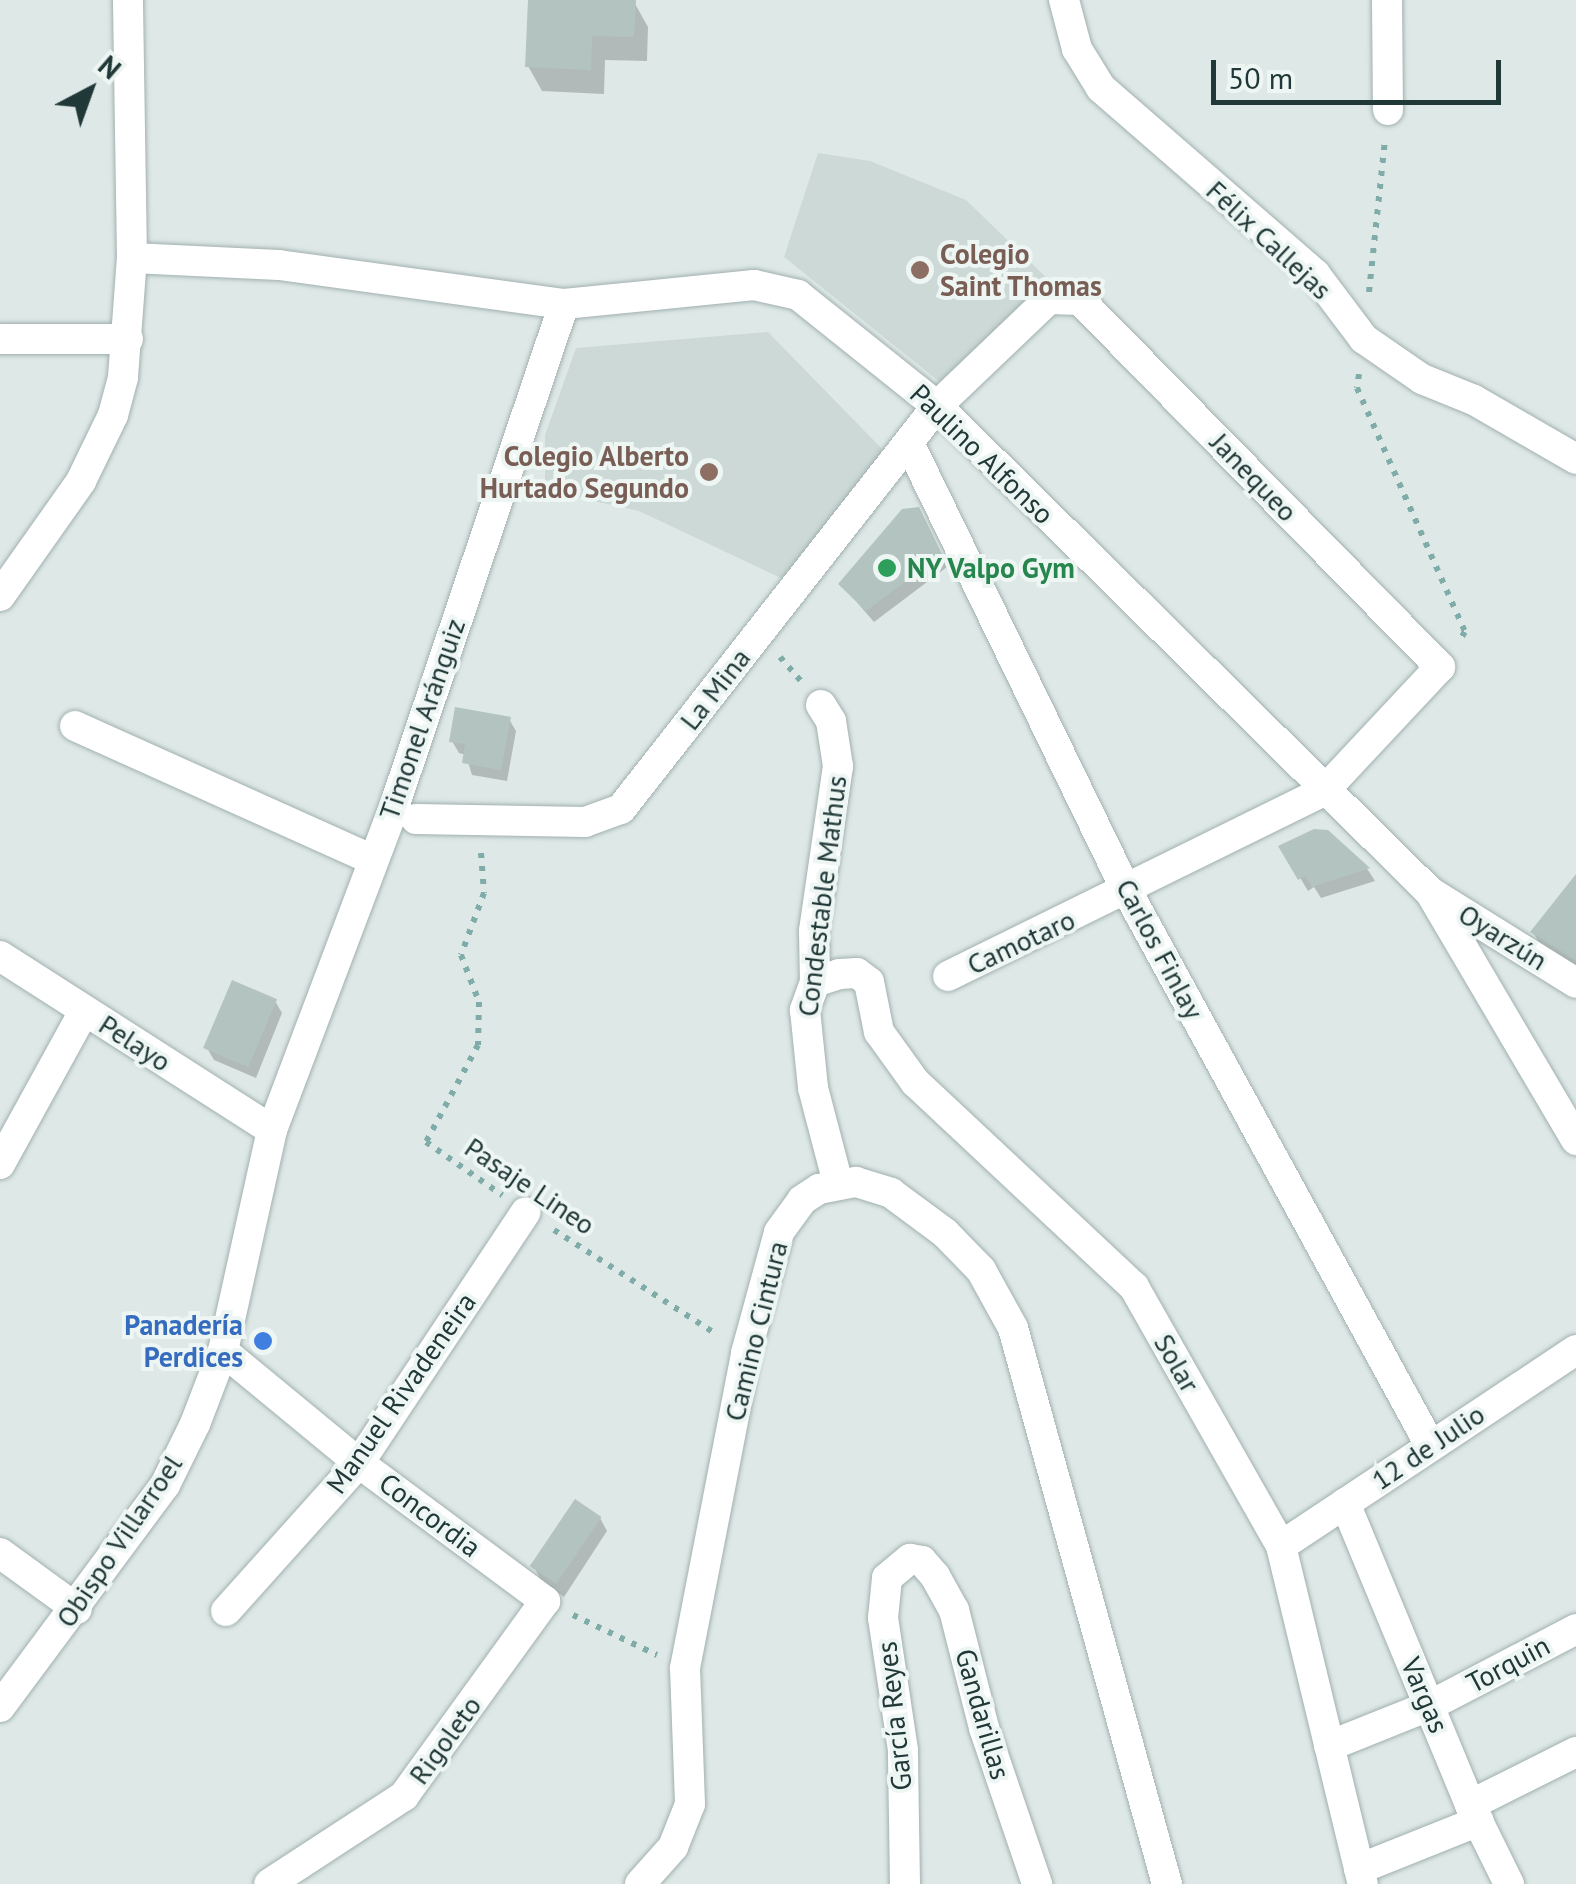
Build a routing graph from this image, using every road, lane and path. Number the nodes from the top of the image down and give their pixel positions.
1 (128, 0) edge
2 (1064, 0) edge
3 (1387, 0) edge
4 (1388, 110) dead end
5 (132, 258) junction
6 (564, 304) junction
7 (128, 338) junction
8 (0, 339) edge
9 (937, 406) junction
10 (909, 443) junction
11 (1576, 459) edge
12 (3, 587) edge
13 (759, 632) junction
14 (821, 705) joint
15 (75, 726) dead end
16 (1324, 791) junction
17 (416, 819) dead end
18 (478, 822) junction
19 (370, 859) junction
20 (1128, 891) junction
21 (1430, 892) junction
22 (0, 956) edge
23 (948, 976) dead end
24 (815, 982) junction
25 (1576, 983) edge
26 (84, 1010) junction
27 (272, 1130) junction
28 (1576, 1140) edge
29 (0, 1164) edge
30 (838, 1183) junction
31 (526, 1212) junction
32 (1576, 1350) edge
33 (223, 1351) junction
34 (746, 1353) junction
35 (1430, 1444) junction
36 (359, 1462) junction
37 (1345, 1504) junction
38 (1281, 1546) junction
39 (0, 1553) edge
40 (910, 1558) joint
41 (545, 1601) junction
42 (77, 1608) junction
43 (226, 1611) dead end
44 (1576, 1628) edge
45 (685, 1668) junction
46 (1429, 1706) junction
47 (0, 1707) edge
48 (1329, 1746) junction
49 (1576, 1752) edge
50 (1474, 1813) junction
51 (1361, 1877) edge
52 (270, 1884) edge
53 (640, 1884) edge
54 (905, 1884) edge
55 (1036, 1884) edge
56 (1167, 1884) edge
57 (1509, 1884) edge

1 - 5 street
2 - 11 street, Félix Callejas
3 - 4 street
5 - 6 street, Paulino Alfonso
5 - 7 street
6 - 9 street, Paulino Alfonso
6 - 19 street, Timonel Aránguiz
7 - 8 street
7 - 12 street
9 - 10 street, La Mina
9 - 16 street, Paulino Alfonso
9 - 16 street, Janequeo
10 - 13 street, La Mina
10 - 20 street, Carlos Finlay
13 - 14 path
13 - 18 street, La Mina
14 - 24 street, Condestable Mathus
15 - 19 street
16 - 20 street, Camotaro
16 - 21 street, Paulino Alfonso
17 - 18 street, La Mina
18 - 31 path, Pasaje Lineo
19 - 27 street, Timonel Aránguiz
20 - 23 street, Camotaro
20 - 35 street, Carlos Finlay
21 - 25 street, Oyarzún
21 - 28 street, Paulino Alfonso
22 - 26 street, Pelayo
24 - 30 street, Condestable Mathus
24 - 38 street, Solar
26 - 27 street, Pelayo
26 - 29 street
27 - 33 street, Obispo Villarroel
30 - 34 street, Camino Cintura
30 - 56 street
31 - 34 path, Pasaje Lineo
31 - 36 street, Manuel Rivadeneira
32 - 35 street, 12 de Julio
33 - 36 street, Concordia
33 - 42 street, Obispo Villarroel
34 - 45 street, Camino Cintura
35 - 37 street, 12 de Julio
36 - 41 street, Concordia
36 - 43 street, Manuel Rivadeneira
37 - 38 street, 12 de Julio
37 - 46 street, Vargas
38 - 48 street, Solar
39 - 42 street
40 - 54 street, García Reyes
40 - 55 street, Gandarillas
41 - 45 path
41 - 52 street, Rigoleto
42 - 47 street, Obispo Villarroel
44 - 46 street, Torquin
45 - 53 street, Camino Cintura
46 - 48 street, Torquin
46 - 50 street, Vargas
48 - 51 street, Solar
49 - 50 street
50 - 51 street
50 - 57 street, Vargas

